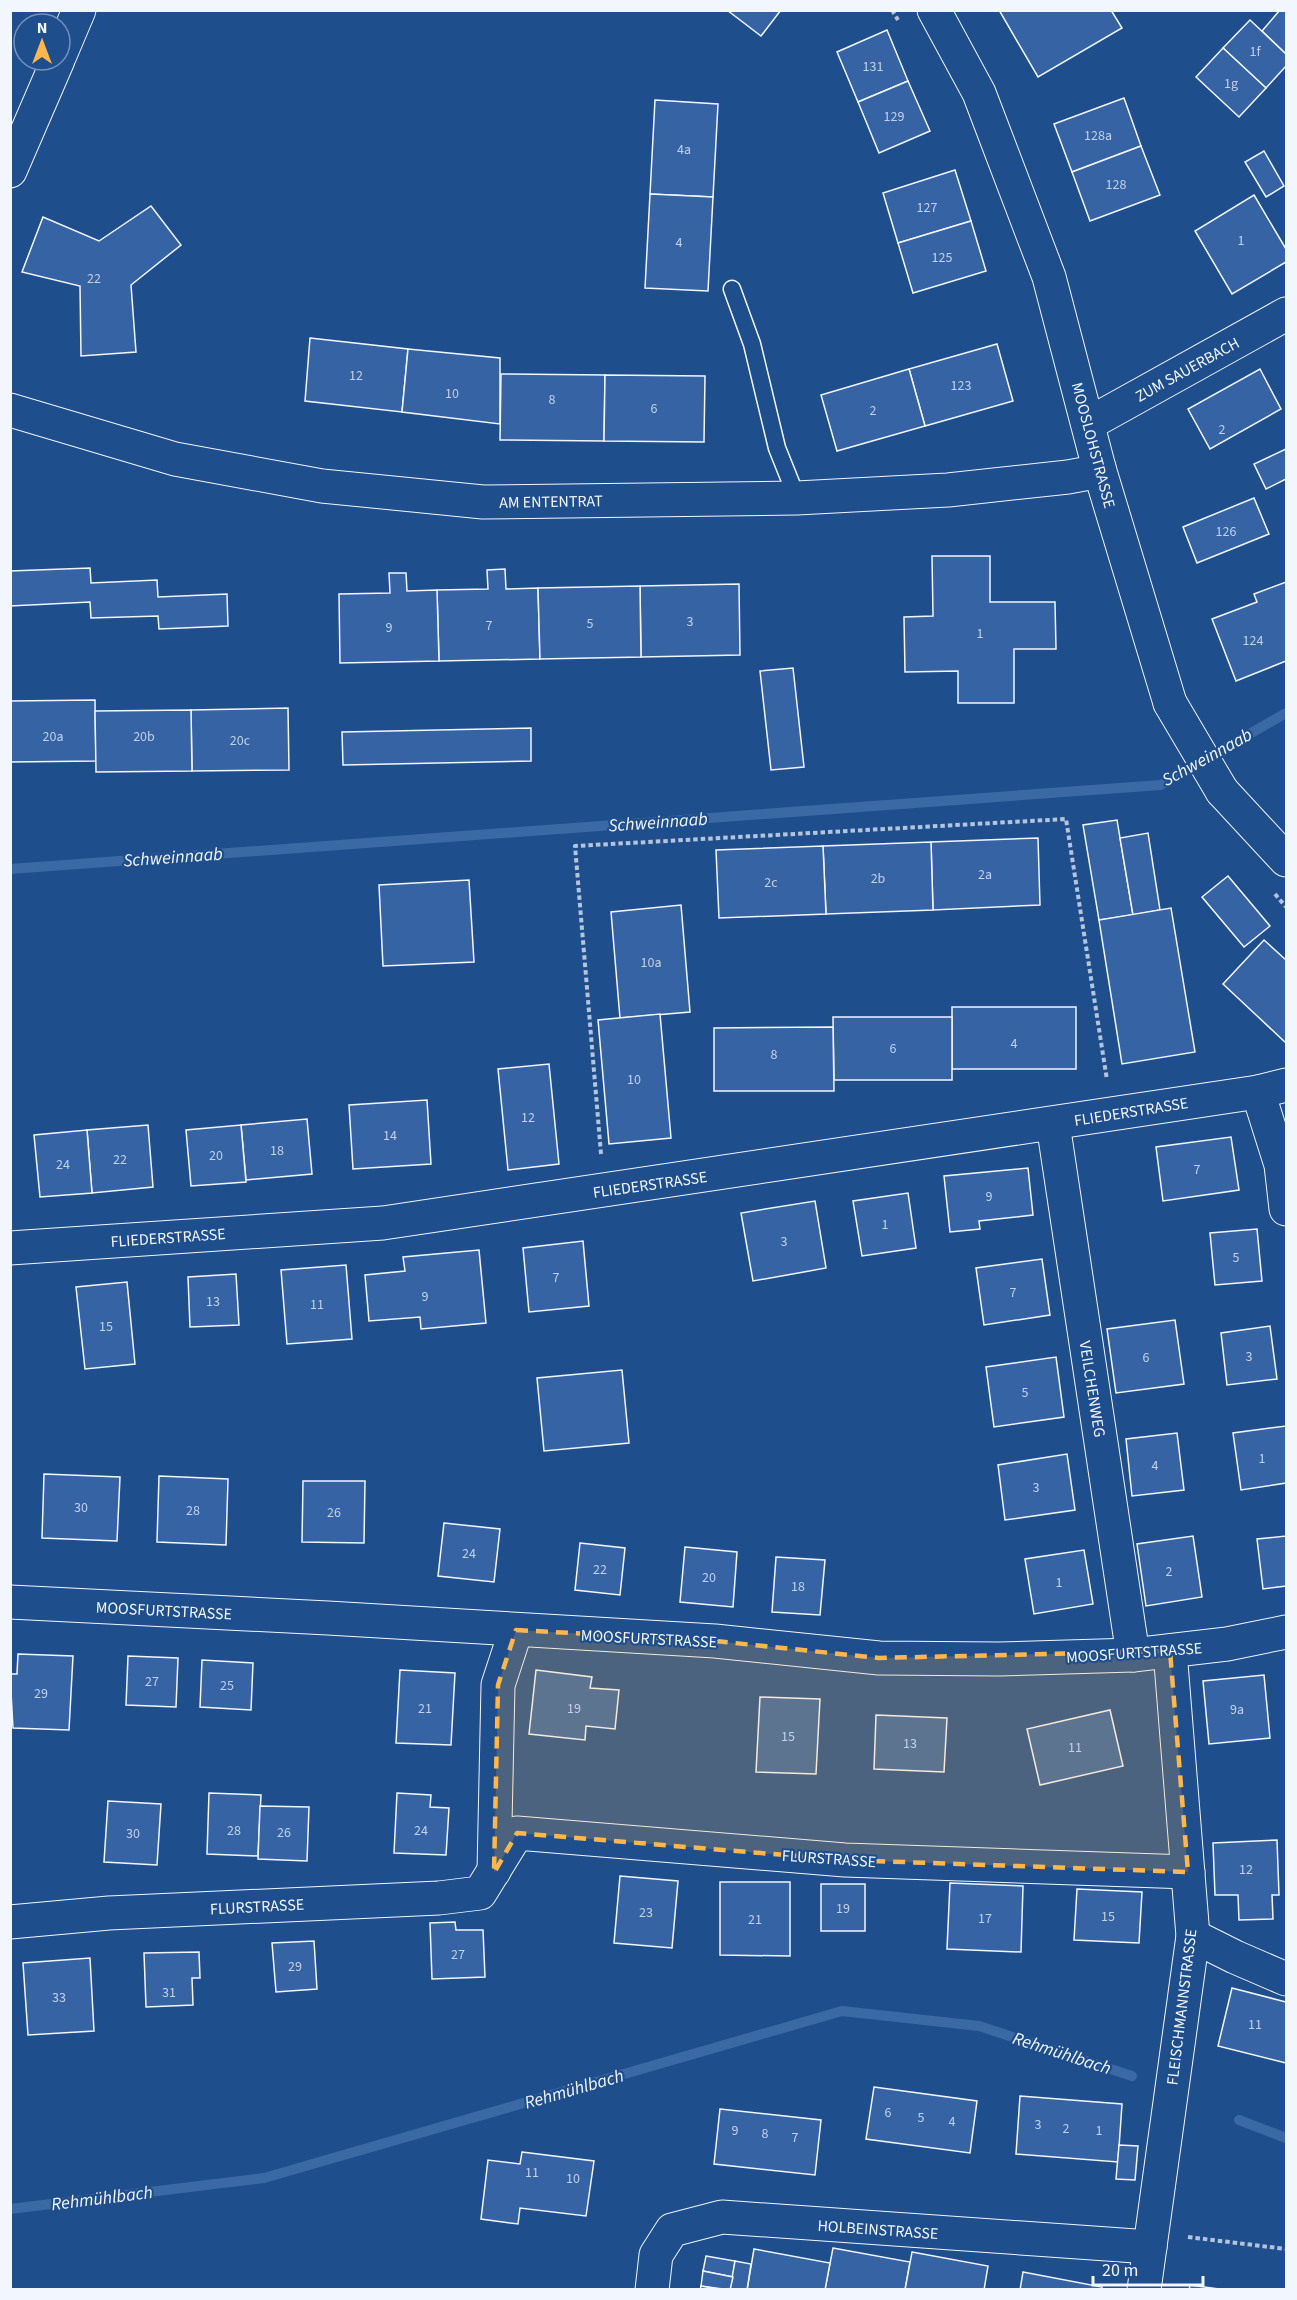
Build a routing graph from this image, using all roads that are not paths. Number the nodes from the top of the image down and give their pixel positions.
1 (79, 10) edge
2 (934, 10) edge
3 (72, 27) edge
4 (53, 72) edge
5 (10, 171) edge
6 (732, 289) dead end
7 (1287, 314) edge
8 (10, 410) edge
9 (1088, 424) junction
10 (1099, 468) junction
11 (797, 498) junction
12 (1287, 860) edge
13 (1272, 1089) edge
14 (1053, 1124) junction
15 (1287, 1209) edge
16 (10, 1248) edge
17 (10, 1602) edge
18 (516, 1630) junction
19 (1287, 1632) edge
20 (1170, 1651) junction
21 (1133, 1654) junction
22 (1188, 1872) junction
23 (494, 1873) junction
24 (10, 1922) edge
25 (1193, 1936) junction
26 (1287, 1979) edge
27 (1150, 2247) junction
28 (652, 2289) edge
29 (1144, 2289) edge

1 - 3 street
2 - 9 street, MOOSLOHSTRASSE
4 - 5 street
6 - 11 lane
7 - 9 street, ZUM SAUERBACH
8 - 11 street, AM ENTENTRAT
9 - 10 street, MOOSLOHSTRASSE
10 - 11 street, AM ENTENTRAT
10 - 12 street, MOOSLOHSTRASSE
13 - 14 street, FLIEDERSTRASSE
13 - 15 street
14 - 16 street, FLIEDERSTRASSE
14 - 21 street, VEILCHENWEG
17 - 18 street, MOOSFURTSTRASSE
18 - 21 street, MOOSFURTSTRASSE
18 - 23 street
19 - 20 street, MOOSFURTSTRASSE
20 - 21 street, MOOSFURTSTRASSE
20 - 22 street, FLEISCHMANNSTRASSE
22 - 23 street, FLURSTRASSE
22 - 25 street, FLEISCHMANNSTRASSE
23 - 24 street, FLURSTRASSE
25 - 26 street
25 - 27 street, FLEISCHMANNSTRASSE
27 - 28 street, HOLBEINSTRASSE
27 - 29 street, FLEISCHMANNSTRASSE

